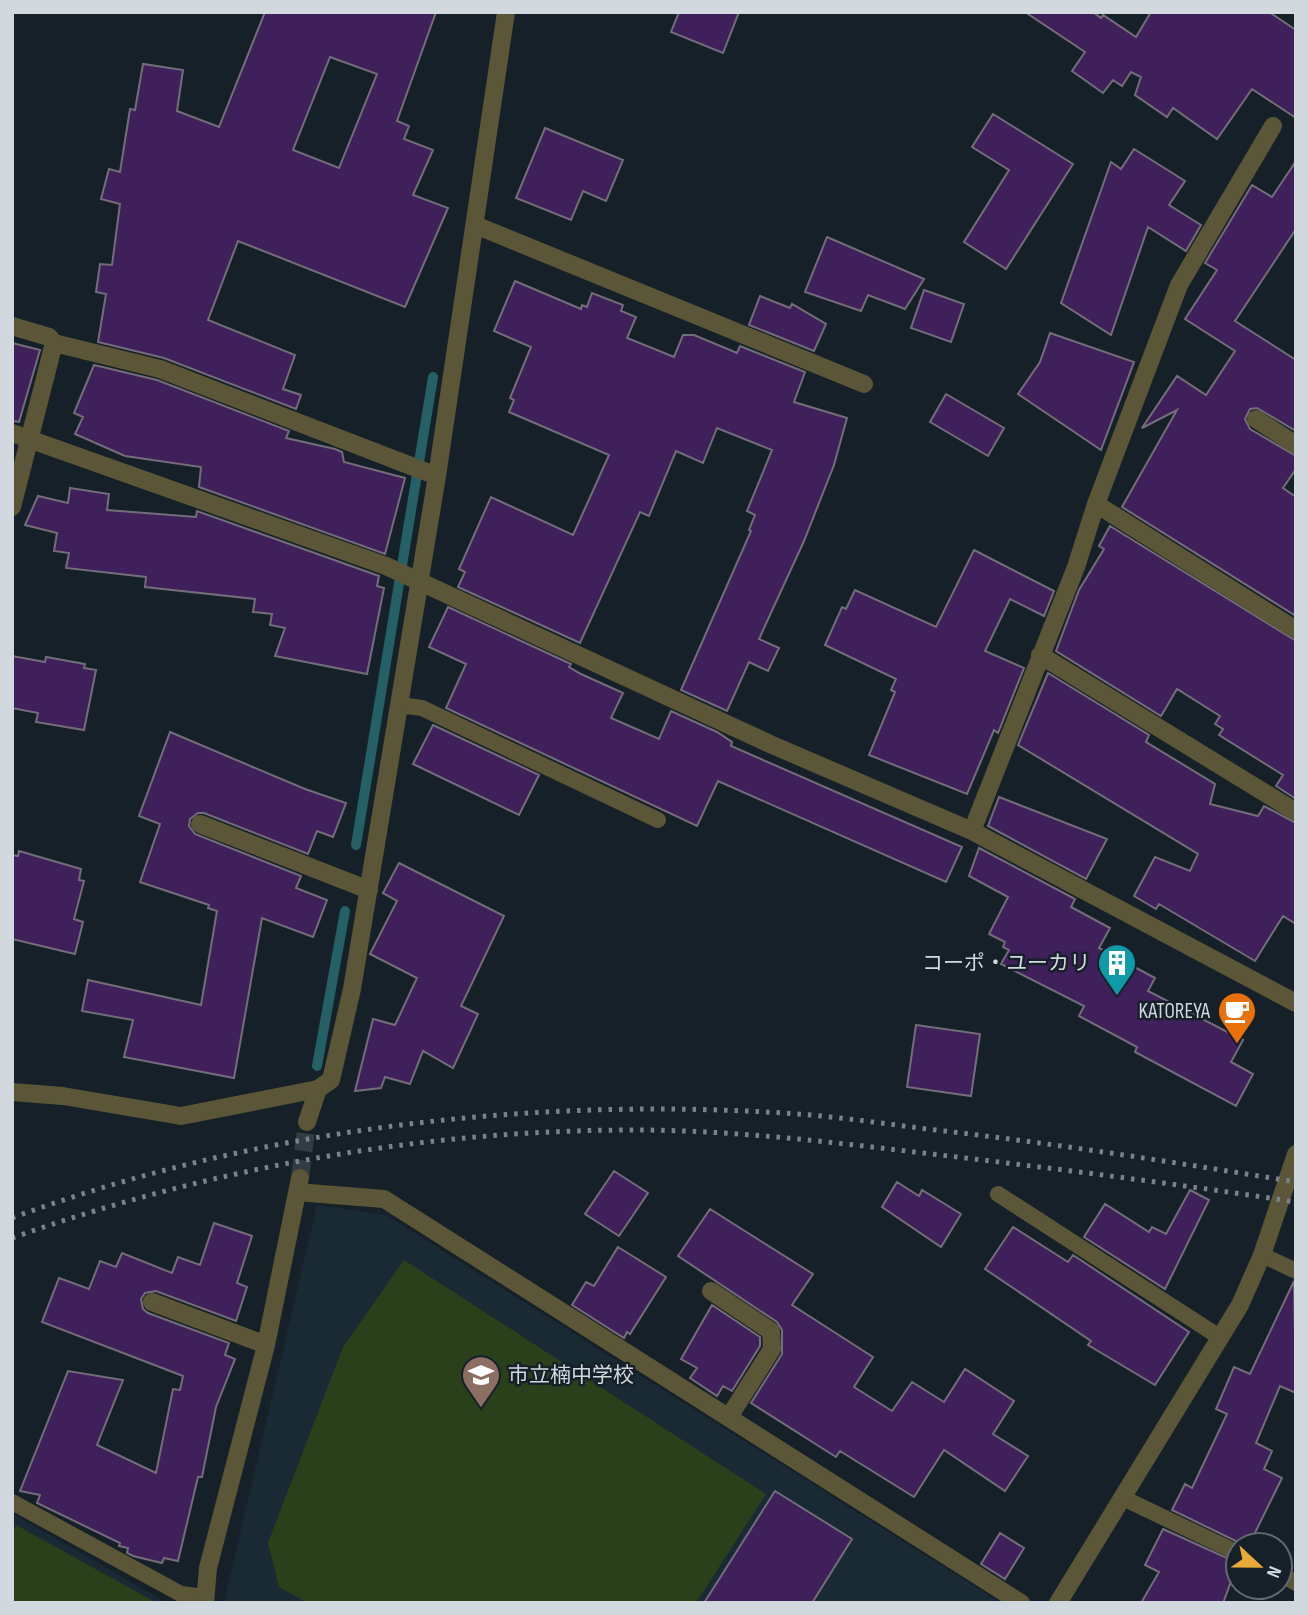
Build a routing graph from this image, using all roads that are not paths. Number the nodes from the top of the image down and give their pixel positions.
1 (506, 12) edge
2 (1273, 127) dead end
3 (475, 225) junction
4 (12, 326) edge
5 (54, 343) junction
6 (864, 384) dead end
7 (1256, 419) dead end
8 (20, 435) edge
9 (1296, 445) edge
10 (438, 475) junction
11 (1096, 504) junction
12 (12, 507) edge
13 (418, 581) junction
14 (1296, 629) edge
15 (1040, 655) junction
16 (399, 705) junction
17 (1296, 812) edge
18 (658, 820) dead end
19 (200, 824) dead end
20 (972, 831) junction
21 (369, 890) junction
22 (1296, 1003) edge
23 (318, 1089) junction
24 (12, 1092) edge
25 (307, 1122) tunnel mouth
26 (1296, 1154) edge
27 (998, 1195) dead end
28 (1262, 1255) junction
29 (1296, 1271) edge
30 (711, 1292) dead end
31 (152, 1302) dead end
32 (1221, 1338) junction
33 (266, 1346) junction
34 (729, 1417) junction
35 (1123, 1497) junction
36 (12, 1502) edge
37 (1224, 1546) edge
38 (178, 1599) edge
39 (205, 1600) edge
40 (1021, 1603) edge
41 (1058, 1603) edge

1 - 3 street
2 - 11 street
3 - 6 street
3 - 10 street
4 - 5 street
5 - 8 street
5 - 10 street
7 - 9 street
8 - 12 street
8 - 13 street
10 - 13 street
11 - 14 street
11 - 15 street
13 - 16 street
13 - 20 street
15 - 17 street
15 - 20 street
16 - 18 lane
16 - 21 street
19 - 21 street
20 - 22 street
21 - 23 street
23 - 24 street
23 - 25 street
26 - 28 street
27 - 32 lane
28 - 29 lane
28 - 32 street
30 - 34 street
31 - 33 street
32 - 35 street
33 - 34 street
33 - 39 street
34 - 40 street
35 - 37 lane
35 - 41 street
36 - 38 lane
38 - 39 lane

